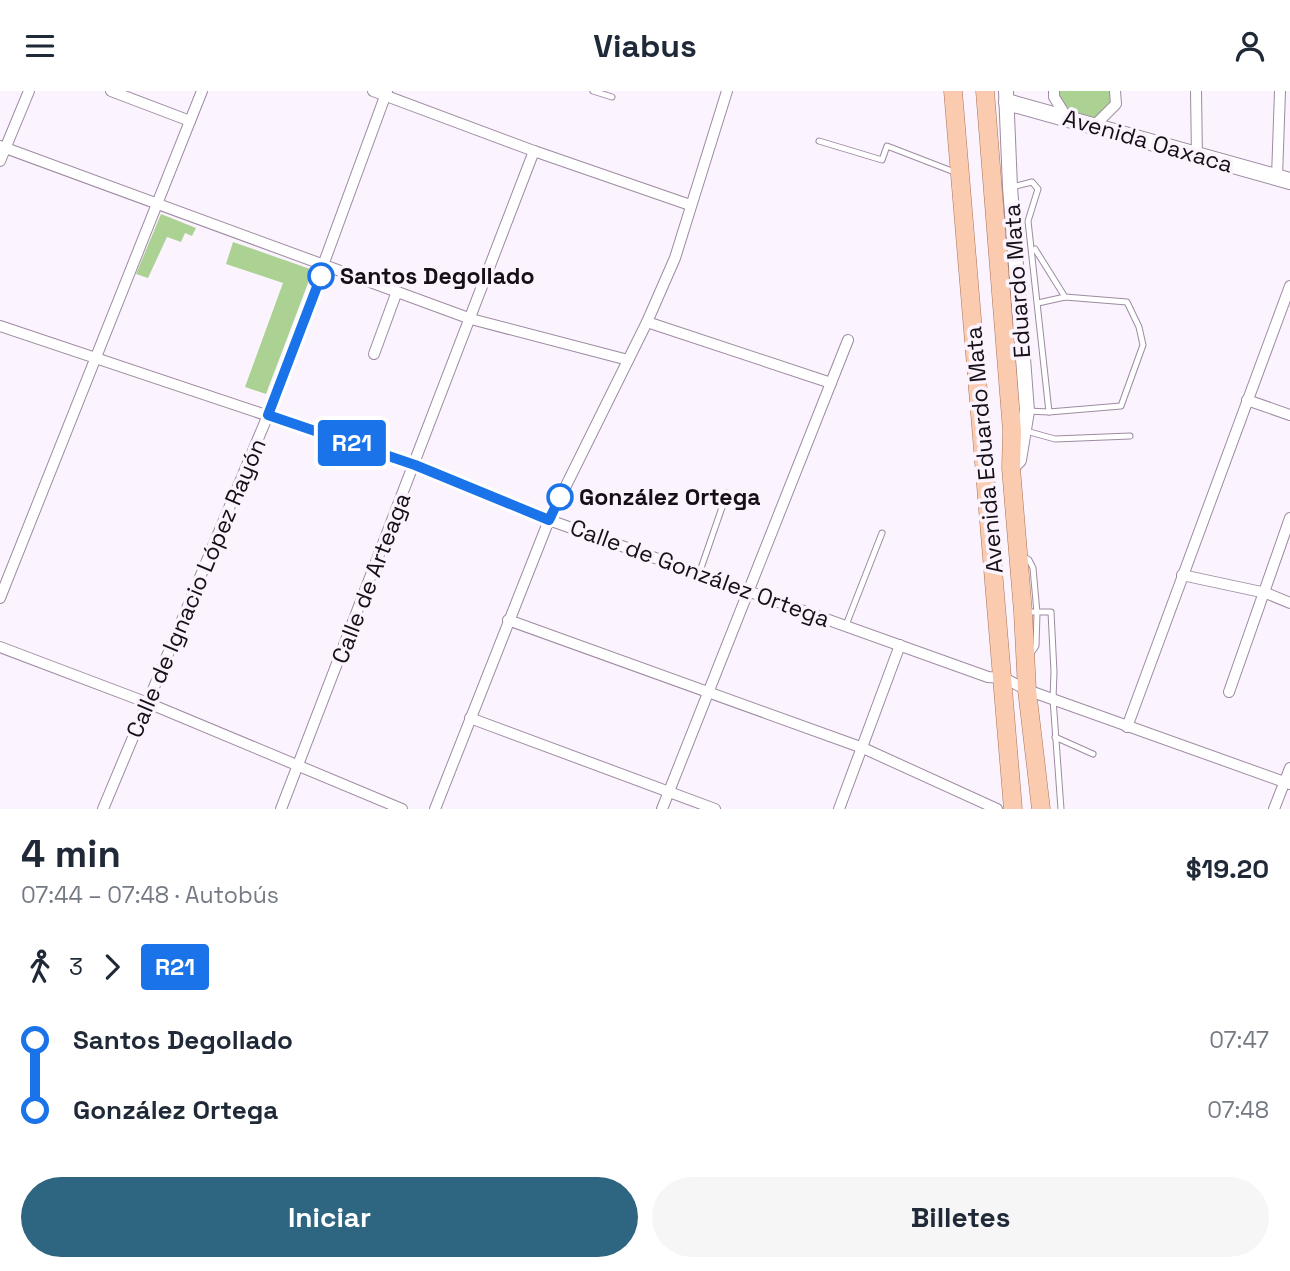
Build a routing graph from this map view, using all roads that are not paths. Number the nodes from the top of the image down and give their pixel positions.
1 (29, 91) edge
2 (111, 91) edge
3 (202, 91) edge
4 (373, 91) edge
5 (593, 91) edge
6 (727, 91) edge
7 (953, 91) edge
8 (985, 91) edge
9 (1054, 91) edge
10 (1115, 91) edge
11 (1196, 91) edge
12 (386, 93) edge
13 (1280, 96) edge
14 (612, 97) dead end
15 (1006, 97) edge
16 (1067, 118) junction
17 (1290, 120) edge
18 (190, 121) junction
19 (1095, 125) junction
20 (819, 141) dead end
21 (3, 147) edge
22 (534, 151) junction
23 (1197, 157) junction
24 (0, 161) edge
25 (960, 174) junction
26 (1286, 176) edge
27 (1010, 187) junction
28 (157, 203) junction
29 (690, 205) junction
30 (1028, 221) junction
31 (1013, 222) junction
32 (1032, 246) junction
33 (325, 265) junction
34 (1290, 286) edge
35 (396, 294) junction
36 (1065, 297) junction
37 (1038, 303) junction
38 (471, 320) junction
39 (647, 322) junction
40 (0, 326) edge
41 (848, 340) dead end
42 (374, 354) dead end
43 (975, 356) junction
44 (94, 358) junction
45 (628, 360) junction
46 (831, 383) junction
47 (1247, 400) junction
48 (1027, 411) junction
49 (1049, 412) junction
50 (268, 415) junction
51 (1290, 415) edge
52 (1018, 431) junction
53 (1130, 436) dead end
54 (415, 465) junction
55 (727, 493) dead end
56 (1290, 519) edge
57 (549, 520) junction
58 (883, 533) dead end
59 (699, 574) junction
60 (1182, 575) junction
61 (748, 591) junction
62 (1266, 593) junction
63 (0, 598) edge
64 (1290, 603) edge
65 (1030, 613) junction
66 (508, 619) junction
67 (846, 625) junction
68 (900, 645) junction
69 (0, 647) edge
70 (1004, 678) junction
71 (1027, 690) junction
72 (1230, 692) dead end
73 (708, 694) junction
74 (1053, 699) junction
75 (148, 703) junction
76 (470, 718) junction
77 (1127, 727) junction
78 (1055, 737) junction
79 (863, 748) junction
80 (1093, 754) dead end
81 (299, 765) junction
82 (1290, 768) edge
83 (1287, 783) edge
84 (669, 792) junction
85 (103, 809) edge
86 (281, 809) edge
87 (401, 809) edge
88 (435, 809) edge
89 (662, 809) edge
90 (715, 809) edge
91 (839, 809) edge
92 (997, 809) edge
93 (1013, 809) edge
94 (1041, 809) edge
95 (1061, 809) edge
96 (1274, 809) edge

1 - 21 street
2 - 18 street
3 - 18 street
4 - 12 street
5 - 14 lane
6 - 29 street
7 - 25 main road, Avenida Eduardo Mata
8 - 52 main road, Avenida Eduardo Mata
9 - 16 street
10 - 19 street
11 - 23 street
12 - 22 street
12 - 33 street, Calle de Ignacio López Rayón
13 - 17 street
13 - 26 street
15 - 16 main road, Avenida Oaxaca
15 - 27 street, Eduardo Mata
16 - 19 main road, Avenida Oaxaca
18 - 28 street
19 - 23 main road, Avenida Oaxaca
20 - 25 lane
21 - 24 street
21 - 28 street
22 - 29 street
22 - 38 street, Calle de Arteaga
23 - 26 main road, Avenida Oaxaca
25 - 43 main road, Avenida Eduardo Mata
27 - 30 lane
27 - 31 street, Eduardo Mata
28 - 33 street
28 - 44 street
29 - 39 street
30 - 31 lane
30 - 32 lane
31 - 48 street, Eduardo Mata
32 - 36 lane
32 - 37 lane
33 - 35 street
33 - 50 street, Calle de Ignacio López Rayón
34 - 47 street
35 - 38 street
35 - 42 street
36 - 37 lane
36 - 49 lane
37 - 49 lane
38 - 45 street
38 - 54 street, Calle de Arteaga
39 - 45 street
39 - 46 street
40 - 44 street, Calle de González Ortega
41 - 46 street
43 - 52 main road
43 - 70 main road, Avenida Eduardo Mata
44 - 50 street, Calle de González Ortega
44 - 63 street
45 - 57 street
46 - 61 street
47 - 51 street
47 - 60 street
48 - 49 lane
48 - 52 street, Eduardo Mata
50 - 54 street, Calle de González Ortega
50 - 75 street, Calle de Ignacio López Rayón
52 - 53 lane
52 - 65 main road, Avenida Eduardo Mata
54 - 57 street, Calle de González Ortega
54 - 81 street, Calle de Arteaga
55 - 59 lane
56 - 62 street
57 - 59 street, Calle de González Ortega
57 - 66 street
58 - 67 lane
59 - 61 street, Calle de González Ortega
60 - 62 street
60 - 77 street
61 - 67 street, Calle de González Ortega
61 - 73 street
62 - 64 street
62 - 72 street
65 - 71 main road, Avenida Eduardo Mata
65 - 74 lane
66 - 73 street
66 - 76 street
67 - 68 street, Calle de González Ortega
68 - 70 street, Calle de González Ortega
68 - 79 street
69 - 75 street
70 - 71 street, Calle de González Ortega
70 - 93 main road, Avenida Eduardo Mata
71 - 74 street, Calle de González Ortega
71 - 94 main road, Avenida Eduardo Mata
73 - 79 street
73 - 84 street
74 - 77 street, Calle de González Ortega
74 - 78 lane
75 - 81 street
75 - 85 street, Calle de Ignacio López Rayón
76 - 84 street
76 - 88 street
77 - 83 street, Calle de González Ortega
78 - 80 lane
78 - 95 lane
79 - 91 street
79 - 92 street
81 - 86 street, Calle de Arteaga
81 - 87 street
82 - 83 street
83 - 96 street
84 - 89 street
84 - 90 street

